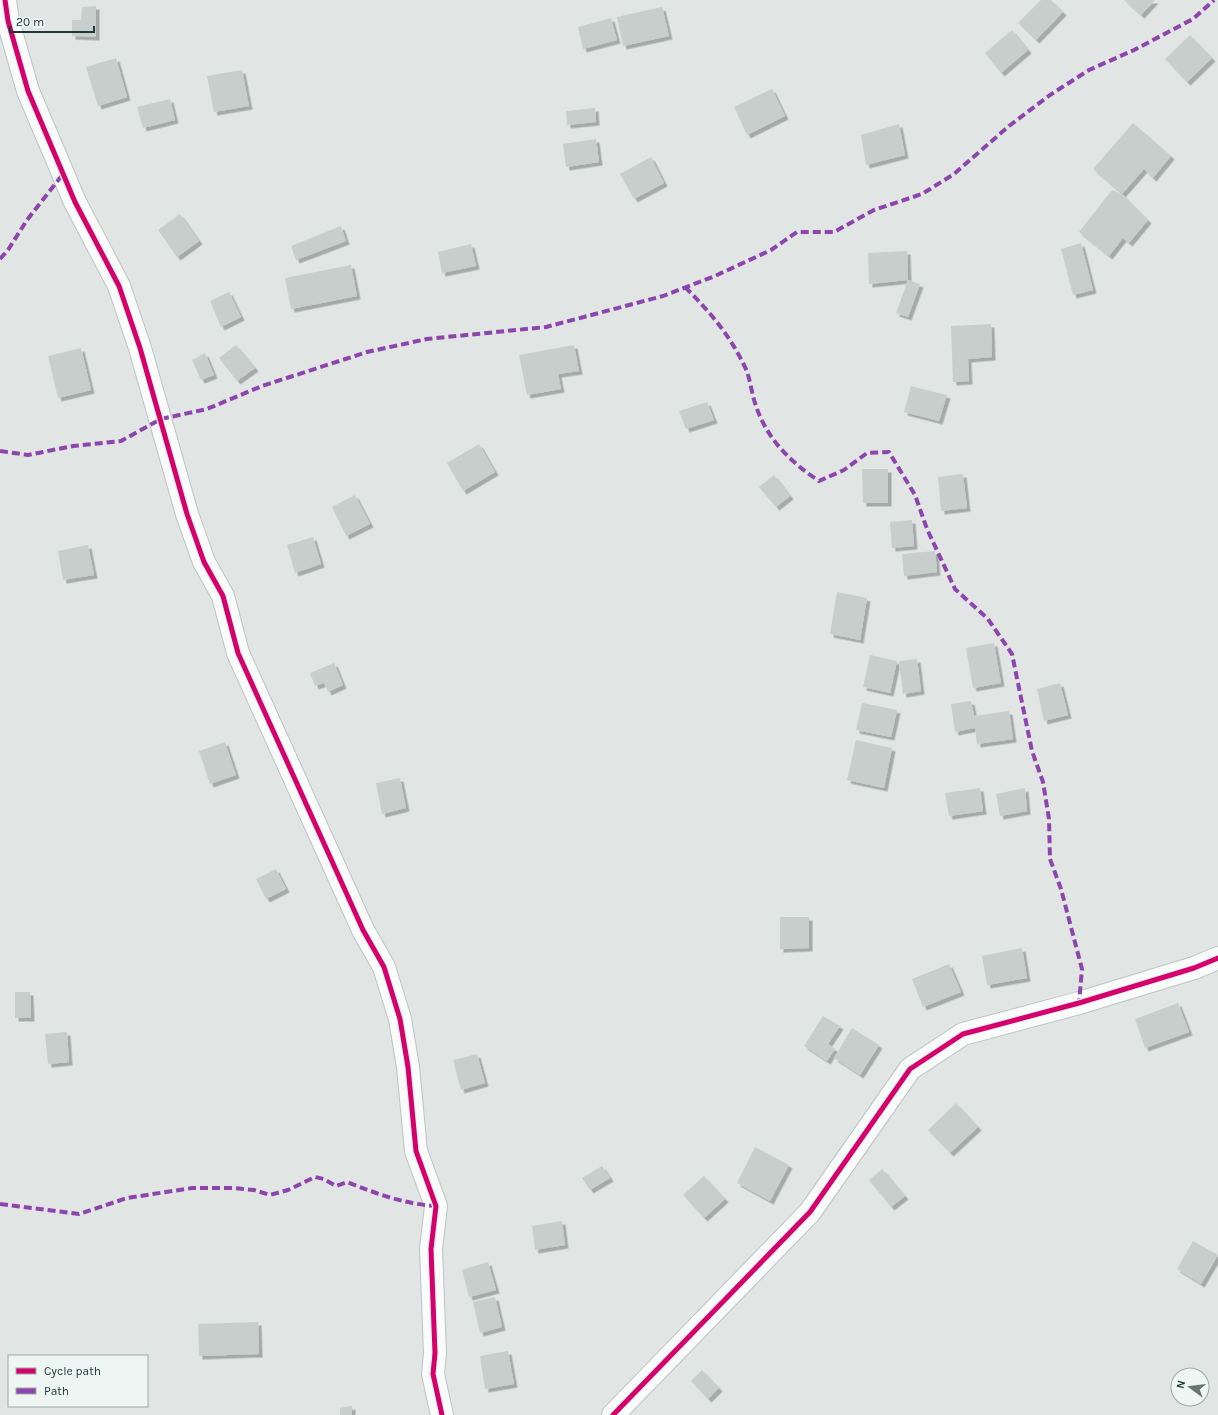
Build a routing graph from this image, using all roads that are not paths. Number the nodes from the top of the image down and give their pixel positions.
1 (5, 0) edge
2 (1218, 958) edge
3 (442, 1415) edge
4 (613, 1415) edge

1 - 3 street
2 - 4 street

